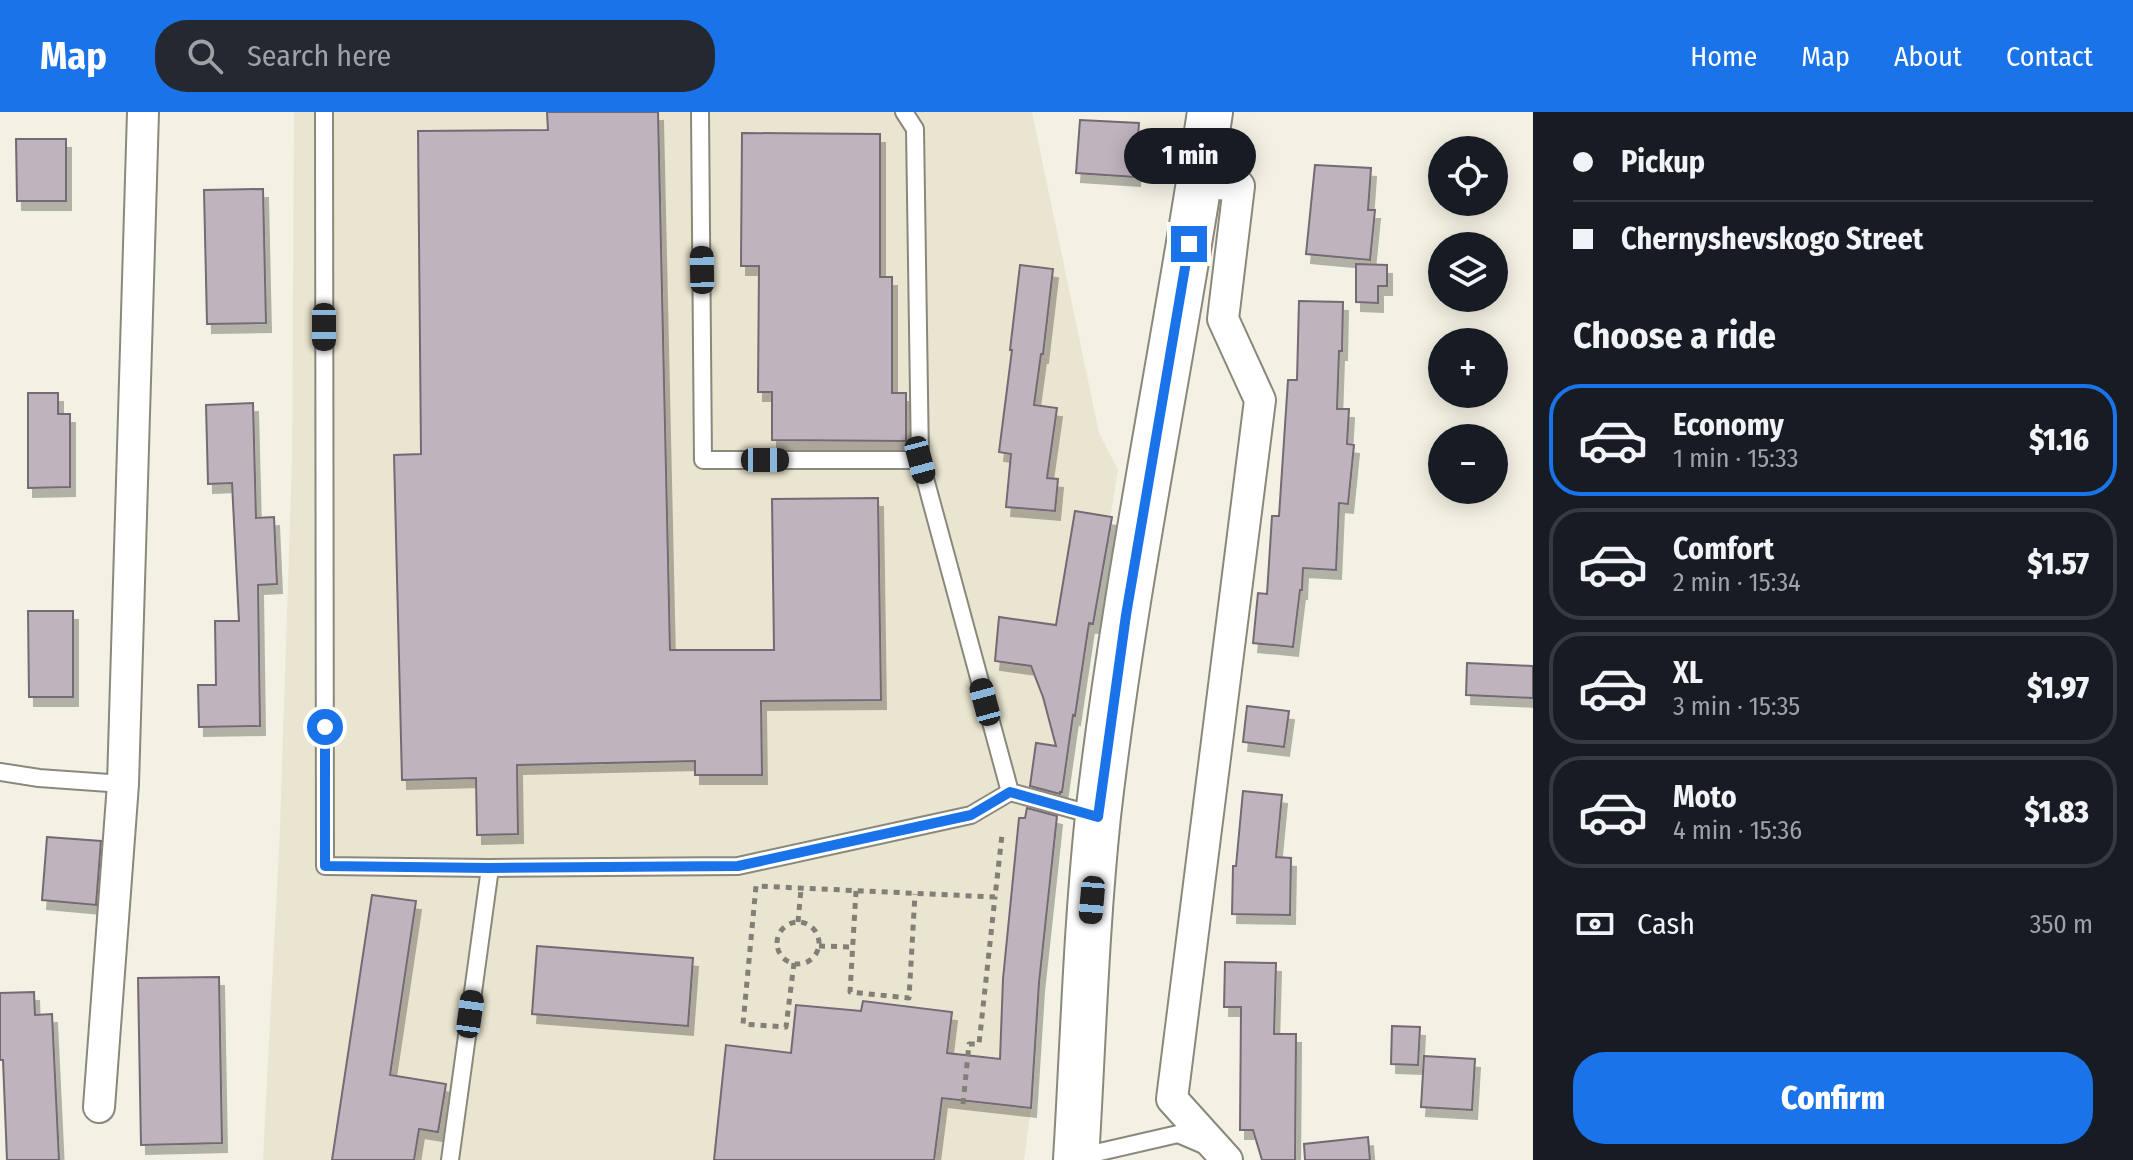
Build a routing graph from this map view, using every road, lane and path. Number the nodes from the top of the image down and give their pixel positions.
1 (143, 112) edge
2 (324, 112) edge
3 (700, 112) edge
4 (904, 112) edge
5 (1210, 112) edge
6 (1199, 182) junction
7 (920, 460) junction
8 (0, 772) edge
9 (123, 784) junction
10 (1010, 792) junction
11 (1098, 817) junction
12 (1002, 835) dead end
13 (490, 868) junction
14 (801, 889) junction
15 (856, 891) junction
16 (915, 894) junction
17 (995, 897) junction
18 (798, 922) junction
19 (819, 946) junction
20 (852, 947) junction
21 (794, 963) junction
22 (963, 1104) dead end
23 (99, 1107) dead end
24 (1223, 1156) edge
25 (1076, 1159) edge
26 (450, 1160) edge

1 - 9 street
2 - 13 lane
3 - 7 lane
4 - 7 lane
5 - 6 main road
6 - 11 main road
6 - 24 street
7 - 10 lane
8 - 9 lane
9 - 23 street
10 - 11 lane
10 - 13 lane
11 - 25 main road
12 - 17 path
13 - 26 lane
14 - 15 path
14 - 18 path
14 - 21 path
15 - 16 path
15 - 20 path
16 - 17 path
16 - 20 path
17 - 22 path
18 - 19 path
18 - 21 path
19 - 20 path
19 - 21 path
24 - 25 lane

